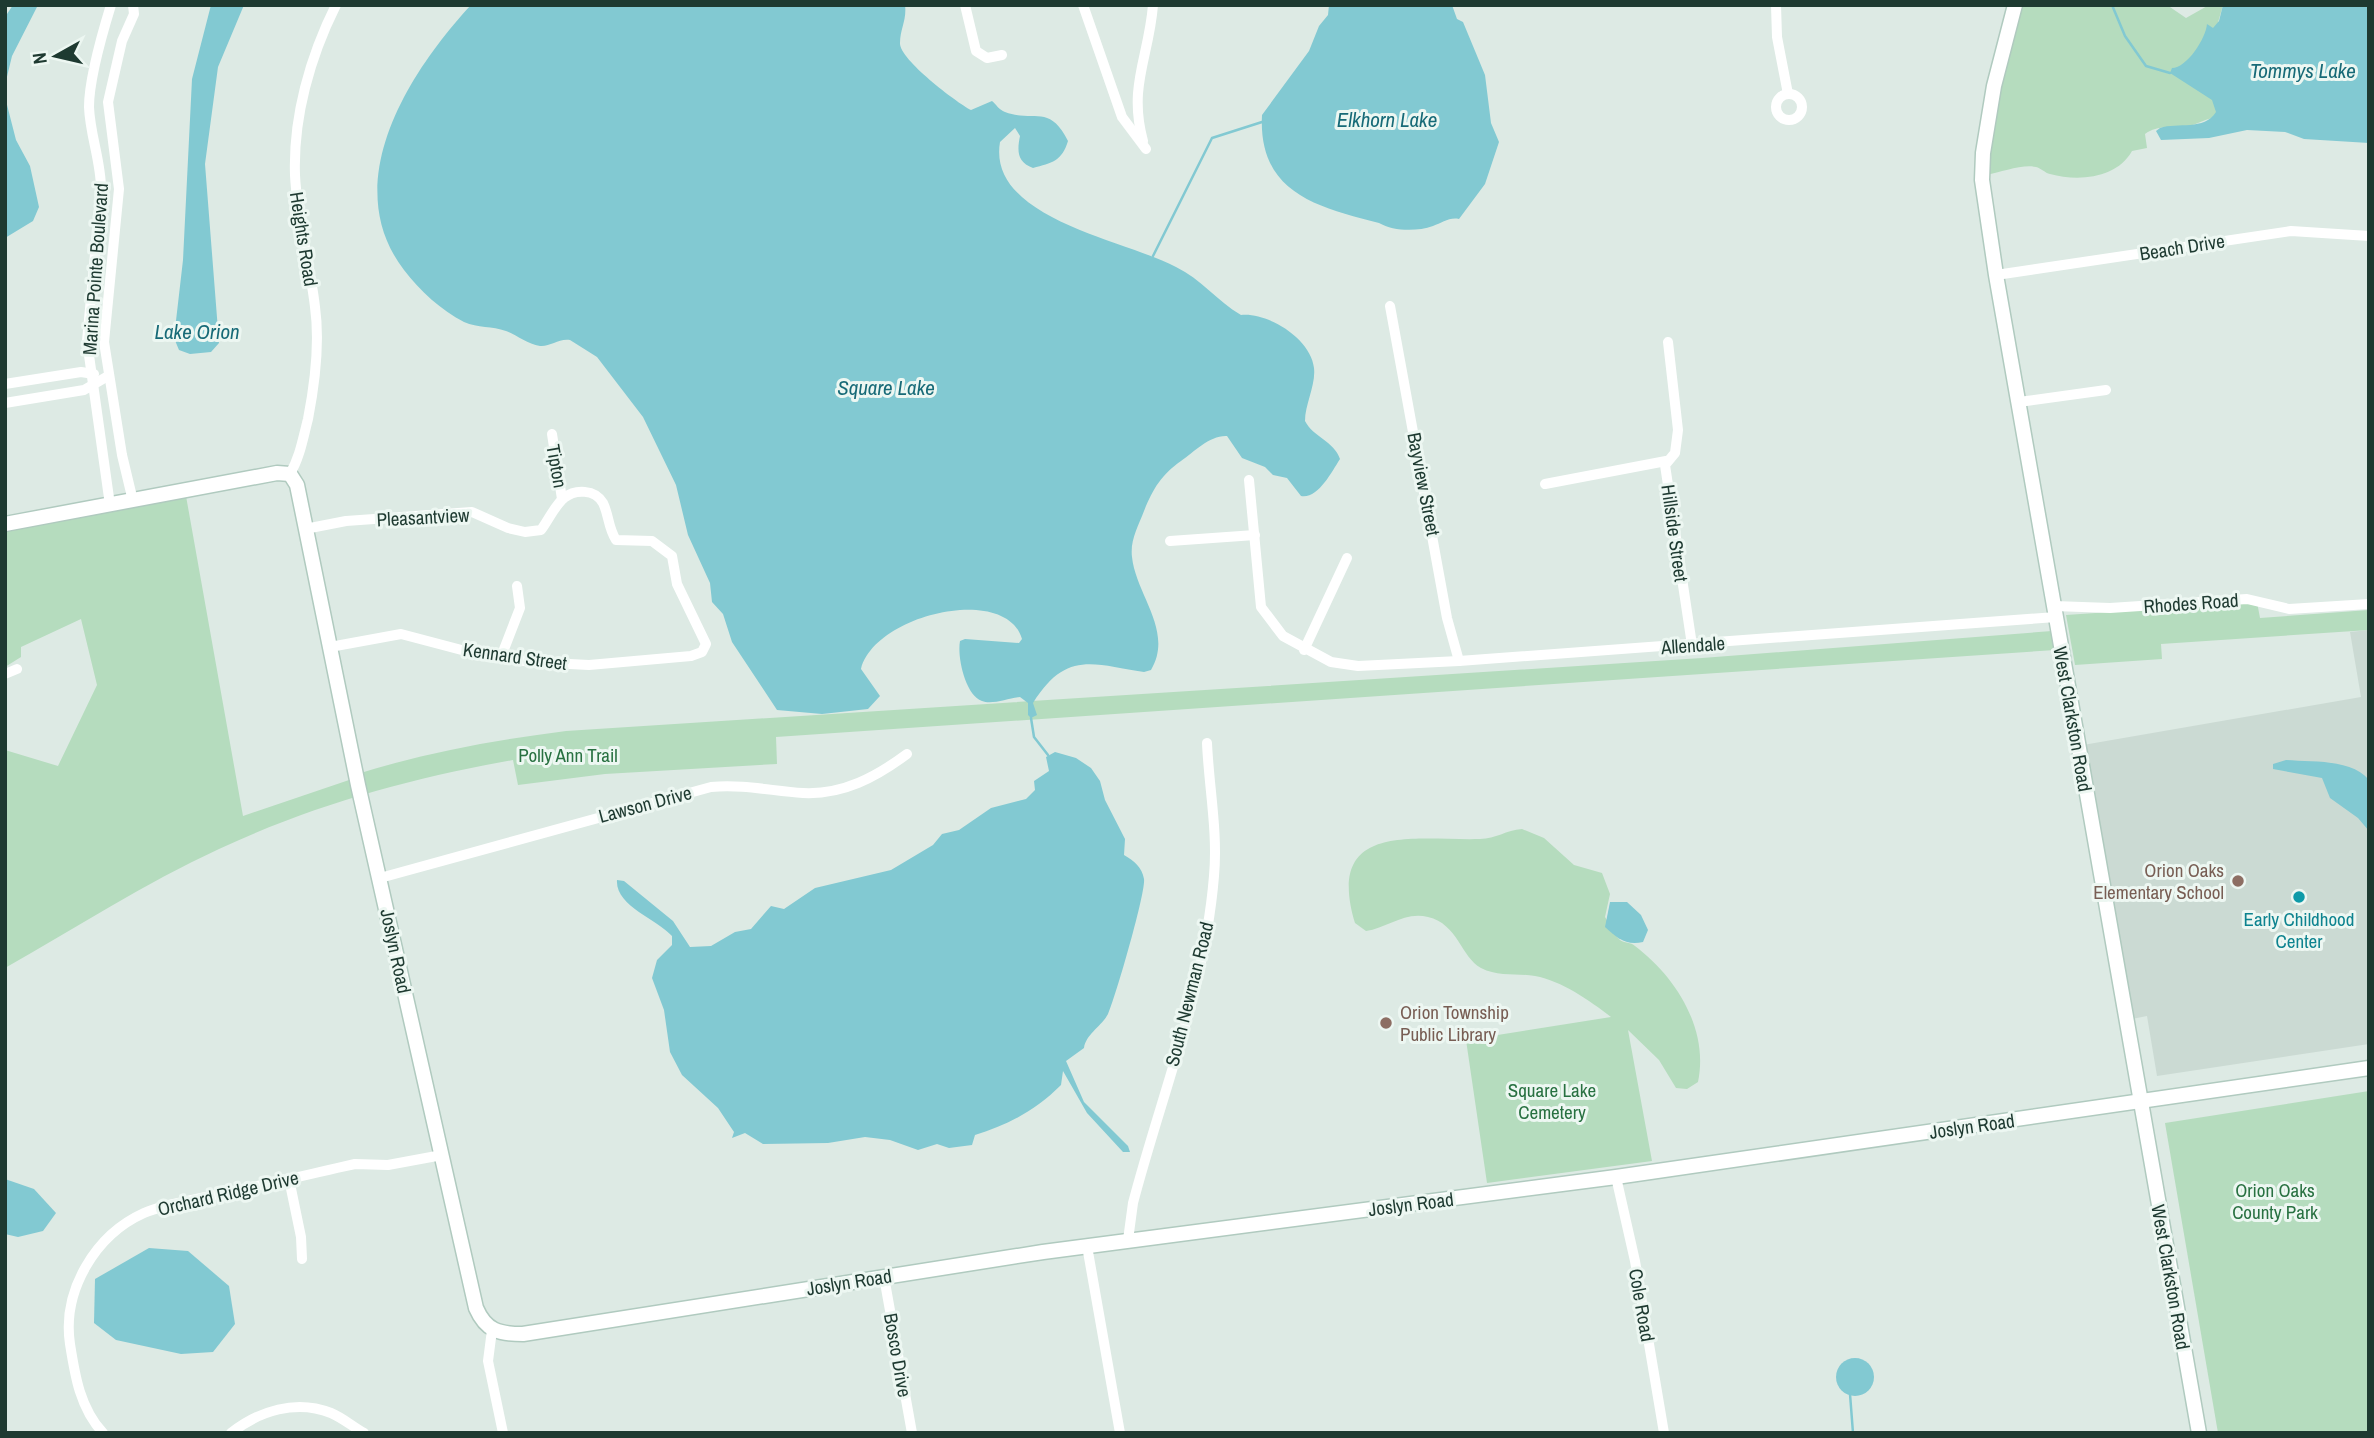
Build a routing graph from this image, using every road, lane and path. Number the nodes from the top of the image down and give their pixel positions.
1 (111, 5) edge
2 (133, 5) edge
3 (336, 5) edge
4 (965, 5) edge
5 (1083, 5) edge
6 (1153, 5) edge
7 (1776, 5) edge
8 (2015, 5) edge
9 (105, 35) junction
10 (122, 41) junction
11 (1002, 55) dead end
12 (1788, 94) dead end
13 (2369, 236) edge
14 (1996, 275) junction
15 (1390, 306) dead end
16 (1668, 342) dead end
17 (108, 376) junction
18 (90, 379) junction
19 (5, 384) edge
20 (2106, 390) dead end
21 (2019, 402) junction
22 (5, 403) edge
23 (552, 434) dead end
24 (1666, 461) junction
25 (290, 474) junction
26 (1249, 480) dead end
27 (1545, 484) dead end
28 (562, 499) junction
29 (134, 501) junction
30 (110, 505) junction
31 (5, 524) edge
32 (305, 529) junction
33 (1255, 535) junction
34 (1170, 541) dead end
35 (1347, 558) dead end
36 (517, 586) dead end
37 (2369, 604) edge
38 (2055, 611) junction
39 (1692, 645) junction
40 (330, 647) junction
41 (1304, 650) junction
42 (501, 657) junction
43 (1459, 661) junction
44 (16, 670) dead end
45 (5, 674) edge
46 (1207, 743) dead end
47 (907, 754) dead end
48 (380, 878) junction
49 (2369, 1068) edge
50 (2141, 1102) junction
51 (442, 1155) junction
52 (1616, 1177) junction
53 (289, 1179) junction
54 (1128, 1240) junction
55 (1087, 1245) junction
56 (302, 1259) dead end
57 (884, 1277) junction
58 (492, 1330) junction
59 (499, 1432) edge
60 (103, 1433) edge
61 (231, 1433) edge
62 (364, 1433) edge
63 (912, 1433) edge
64 (1120, 1433) edge
65 (1664, 1433) edge
66 (2199, 1433) edge

1 - 9 street, Marina Pointe Boulevard
2 - 10 street, Marina Pointe Boulevard
3 - 25 street, Heights Road
4 - 11 street
5 - 6 street
7 - 12 street
8 - 14 street, West Clarkston Road
9 - 10 street
9 - 18 street, Marina Pointe Boulevard
10 - 17 street, Marina Pointe Boulevard
13 - 14 street, Beach Drive
14 - 21 street, West Clarkston Road
15 - 43 street, Bayview Street
16 - 24 street, Hillside Street
17 - 18 street
17 - 29 street, Marina Pointe Boulevard
18 - 19 street
18 - 22 street
18 - 30 street, Marina Pointe Boulevard
20 - 21 street
21 - 38 street, West Clarkston Road
23 - 28 street, Tipton
24 - 27 street
24 - 39 street, Hillside Street
25 - 29 street
25 - 32 street, Joslyn Road
26 - 33 street, Allendale
28 - 32 street, Pleasantview
28 - 42 street, Kennard Street
29 - 30 street
30 - 31 street
32 - 40 street, Joslyn Road
33 - 34 street
33 - 41 street, Allendale
35 - 41 street
36 - 42 street
37 - 38 street, Rhodes Road
38 - 39 street, Allendale
38 - 50 street, West Clarkston Road
39 - 43 street, Allendale
40 - 42 street, Kennard Street
40 - 48 street, Joslyn Road
41 - 43 street, Allendale
44 - 45 street
46 - 54 street, South Newman Road
47 - 48 street, Lawson Drive
48 - 51 street, Joslyn Road
49 - 50 street, Joslyn Road
50 - 52 street, Joslyn Road
50 - 66 street, West Clarkston Road
51 - 53 street, Orchard Ridge Drive
51 - 58 street, Joslyn Road
52 - 54 street, Joslyn Road
52 - 65 street, Cole Road
53 - 56 street
53 - 60 street, Orchard Ridge Drive
54 - 55 street, Joslyn Road
55 - 57 street, Joslyn Road
55 - 64 street
57 - 58 street, Joslyn Road
57 - 63 street, Bosco Drive
58 - 59 street
61 - 62 street

